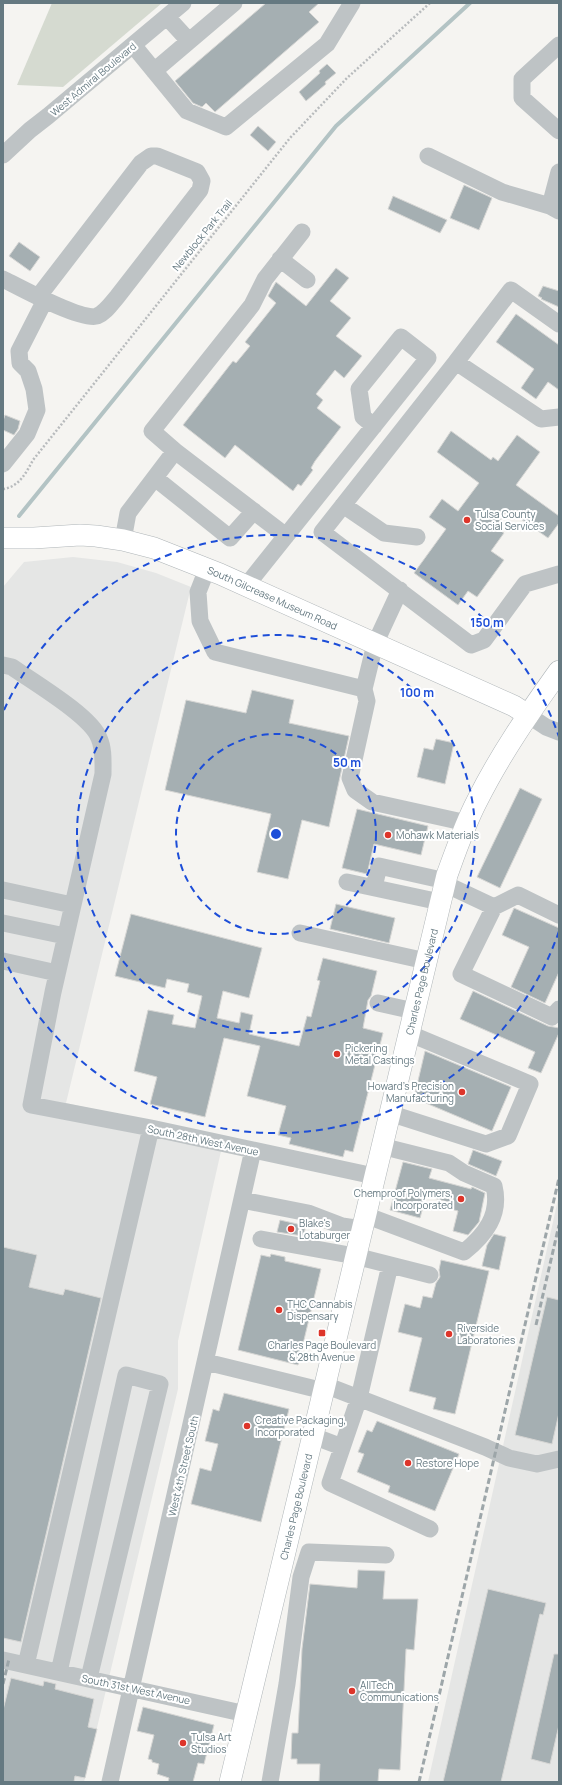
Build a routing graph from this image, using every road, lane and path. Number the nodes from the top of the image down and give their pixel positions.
1 (183, 3) edge
2 (234, 3) edge
3 (352, 3) edge
4 (430, 3) edge
5 (166, 17) junction
6 (189, 41) junction
7 (133, 45) junction
8 (559, 45) edge
9 (154, 71) junction
10 (559, 131) edge
11 (3, 155) edge
12 (428, 156) dead end
13 (559, 172) edge
14 (554, 208) edge
15 (302, 232) dead end
16 (280, 259) junction
17 (3, 279) edge
18 (307, 280) dead end
19 (41, 298) junction
20 (559, 324) edge
21 (456, 362) junction
22 (559, 417) edge
23 (374, 426) junction
24 (175, 451) junction
25 (5, 458) edge
26 (155, 478) junction
27 (3, 489) edge
28 (343, 505) junction
29 (254, 511) junction
30 (286, 536) junction
31 (418, 537) dead end
32 (3, 538) edge
33 (123, 540) junction
34 (207, 569) junction
35 (559, 574) edge
36 (246, 586) junction
37 (400, 590) junction
38 (375, 644) junction
39 (3, 664) edge
40 (559, 671) edge
41 (364, 689) junction
42 (528, 715) junction
43 (559, 732) edge
44 (467, 823) junction
45 (347, 882) dead end
46 (443, 889) junction
47 (3, 890) edge
48 (72, 905) junction
49 (494, 907) junction
50 (559, 915) edge
51 (3, 923) edge
52 (300, 932) dead end
53 (65, 936) junction
54 (426, 960) junction
55 (3, 962) edge
56 (57, 973) junction
57 (378, 1003) dead end
58 (559, 1010) edge
59 (414, 1011) junction
60 (408, 1033) junction
61 (389, 1113) junction
62 (150, 1128) junction
63 (381, 1146) junction
64 (253, 1150) junction
65 (374, 1176) junction
66 (242, 1200) junction
67 (363, 1222) junction
68 (261, 1238) dead end
69 (355, 1256) junction
70 (390, 1265) junction
71 (430, 1275) dead end
72 (206, 1362) junction
73 (325, 1388) junction
74 (359, 1398) junction
75 (313, 1436) junction
76 (342, 1447) junction
77 (559, 1459) edge
78 (430, 1529) dead end
79 (386, 1555) dead end
80 (3, 1660) edge
81 (26, 1665) junction
82 (59, 1672) junction
83 (89, 1678) junction
84 (133, 1688) junction
85 (246, 1714) junction
86 (110, 1782) edge
87 (230, 1782) edge
88 (270, 1782) edge

1 - 5 street, West Admiral Boulevard
2 - 6 street
3 - 9 street
4 - 27 path, Newblock Park Trail
5 - 6 street
5 - 7 street, West Admiral Boulevard
6 - 9 street
7 - 9 street
7 - 11 street, West Admiral Boulevard
8 - 10 street
12 - 14 street
13 - 14 street
15 - 16 street
16 - 18 street
16 - 24 street
17 - 19 street
19 - 19 street
19 - 25 street
20 - 21 street
21 - 22 street
21 - 28 street
23 - 23 street
23 - 30 street
24 - 26 street
24 - 29 street
26 - 29 street
26 - 33 street
28 - 31 street
28 - 37 street
29 - 30 street
30 - 36 street
32 - 33 main road, South Gilcrease Museum Road
33 - 34 main road, South Gilcrease Museum Road
34 - 36 main road, South Gilcrease Museum Road
34 - 41 street
35 - 37 street
36 - 38 main road, South Gilcrease Museum Road
37 - 38 street
38 - 41 street
38 - 42 main road, South Gilcrease Museum Road
39 - 48 street
40 - 42 main road, Charles Page Boulevard
41 - 44 street
42 - 43 street
42 - 44 main road, Charles Page Boulevard
44 - 46 main road, Charles Page Boulevard
45 - 46 street
46 - 49 street
46 - 54 main road, Charles Page Boulevard
47 - 48 street
48 - 53 street
49 - 50 street
49 - 58 street
51 - 53 street
52 - 54 street
53 - 56 street
54 - 59 main road, Charles Page Boulevard
55 - 56 street
56 - 62 street, South 28th West Avenue
57 - 59 street
59 - 60 main road, Charles Page Boulevard
60 - 61 main road, Charles Page Boulevard
60 - 61 street
61 - 63 main road, Charles Page Boulevard
62 - 64 street, South 28th West Avenue
62 - 81 street
63 - 65 main road, Charles Page Boulevard
63 - 67 street
64 - 65 street, South 28th West Avenue
64 - 66 street, West 4th Street South
65 - 67 main road, Charles Page Boulevard
66 - 67 street
66 - 72 street, West 4th Street South
67 - 69 main road, Charles Page Boulevard
68 - 69 street
69 - 70 street
69 - 73 main road, Charles Page Boulevard
70 - 71 street
70 - 74 street
72 - 73 street
72 - 84 street, West 4th Street South
73 - 74 street
73 - 75 main road, Charles Page Boulevard
74 - 76 street
74 - 77 street
75 - 76 street
75 - 85 main road, Charles Page Boulevard
76 - 78 street
79 - 88 street
80 - 81 street, South 31st West Avenue
81 - 82 street, South 31st West Avenue
82 - 83 street, South 31st West Avenue
82 - 83 street
83 - 84 street, South 31st West Avenue
84 - 85 street, South 31st West Avenue
84 - 86 street, West 4th Street South
85 - 87 main road, Charles Page Boulevard

